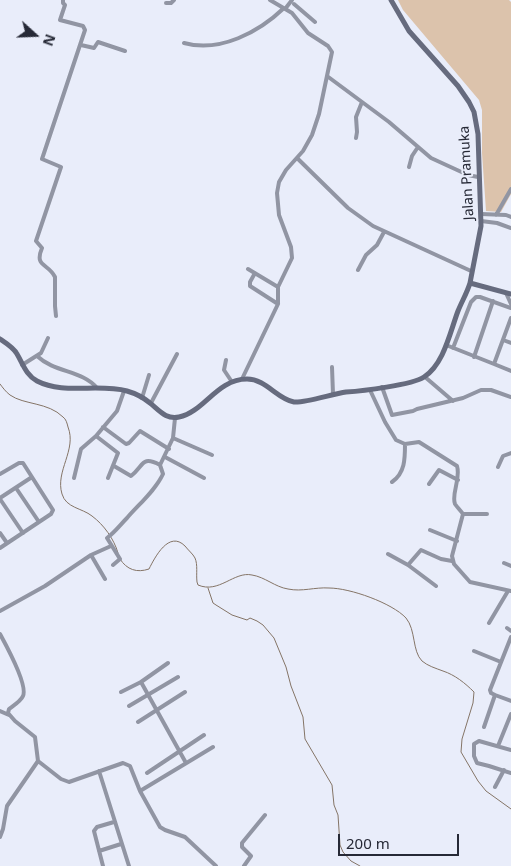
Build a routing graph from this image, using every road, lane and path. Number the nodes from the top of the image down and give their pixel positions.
1 (63, 0) edge
2 (174, 0) edge
3 (270, 0) edge
4 (391, 0) edge
5 (293, 2) edge
6 (166, 3) dead end
7 (285, 8) junction
8 (299, 8) junction
9 (292, 13) junction
10 (311, 19) junction
11 (315, 22) dead end
12 (302, 27) junction
13 (184, 43) dead end
14 (80, 45) junction
15 (125, 51) dead end
16 (327, 76) junction
17 (362, 102) junction
18 (356, 138) dead end
19 (418, 147) junction
20 (297, 158) junction
21 (409, 167) dead end
22 (478, 177) junction
23 (511, 189) edge
24 (481, 214) junction
25 (496, 215) junction
26 (511, 216) edge
27 (481, 222) junction
28 (511, 228) edge
29 (384, 232) junction
30 (248, 269) dead end
31 (358, 270) dead end
32 (471, 271) junction
33 (255, 273) junction
34 (470, 283) junction
35 (278, 287) junction
36 (509, 294) edge
37 (493, 301) junction
38 (278, 304) junction
39 (511, 306) edge
40 (56, 316) dead end
41 (511, 318) edge
42 (48, 338) dead end
43 (0, 340) edge
44 (503, 340) junction
45 (511, 343) edge
46 (446, 345) junction
47 (453, 348) junction
48 (177, 354) dead end
49 (37, 356) junction
50 (474, 356) junction
51 (226, 360) dead end
52 (494, 364) junction
53 (22, 365) junction
54 (332, 367) dead end
55 (511, 371) edge
56 (149, 375) dead end
57 (425, 377) junction
58 (242, 379) junction
59 (232, 382) junction
60 (382, 387) junction
61 (96, 388) junction
62 (124, 390) junction
63 (370, 390) junction
64 (333, 394) junction
65 (142, 398) junction
66 (511, 398) edge
67 (453, 401) junction
68 (152, 403) junction
69 (175, 418) junction
70 (103, 427) junction
71 (96, 436) junction
72 (173, 438) junction
73 (405, 444) junction
74 (169, 449) junction
75 (511, 453) edge
76 (212, 455) dead end
77 (165, 457) junction
78 (160, 465) junction
79 (114, 466) junction
80 (498, 467) dead end
81 (0, 474) edge
82 (32, 477) junction
83 (74, 478) dead end
84 (108, 478) dead end
85 (204, 478) dead end
86 (458, 480) junction
87 (392, 482) dead end
88 (429, 484) dead end
89 (16, 488) junction
90 (0, 498) edge
91 (463, 514) junction
92 (487, 514) dead end
93 (38, 522) junction
94 (430, 530) dead end
95 (0, 533) edge
96 (23, 533) junction
97 (457, 541) junction
98 (7, 544) junction
99 (111, 546) junction
100 (0, 548) edge
101 (388, 554) dead end
102 (91, 555) junction
103 (452, 561) junction
104 (504, 563) dead end
105 (113, 565) dead end
106 (408, 565) junction
107 (511, 566) edge
108 (105, 579) dead end
109 (436, 586) dead end
110 (510, 591) edge
111 (0, 611) edge
112 (489, 623) dead end
113 (507, 628) dead end
114 (511, 631) edge
115 (0, 634) edge
116 (511, 637) edge
117 (474, 651) dead end
118 (509, 651) edge
119 (501, 662) junction
120 (168, 663) dead end
121 (178, 677) dead end
122 (141, 682) junction
123 (121, 692) dead end
124 (185, 692) dead end
125 (149, 695) junction
126 (495, 695) junction
127 (511, 701) edge
128 (129, 706) dead end
129 (156, 709) junction
130 (0, 711) edge
131 (511, 714) edge
132 (9, 715) junction
133 (138, 722) dead end
134 (509, 725) edge
135 (484, 727) dead end
136 (204, 735) dead end
137 (498, 746) junction
138 (213, 747) dead end
139 (511, 750) edge
140 (179, 751) junction
141 (38, 761) junction
142 (186, 763) junction
143 (504, 770) junction
144 (99, 771) junction
145 (147, 773) dead end
146 (511, 773) edge
147 (495, 787) dead end
148 (140, 791) junction
149 (265, 815) dead end
150 (114, 822) junction
151 (0, 837) edge
152 (121, 844) junction
153 (99, 851) junction
154 (103, 866) edge
155 (129, 866) edge
156 (216, 866) edge
157 (244, 866) edge

1 - 14 street
2 - 6 street
3 - 7 street
4 - 22 main road, Jalan Pramuka
5 - 7 street
5 - 8 street
7 - 9 street
7 - 13 street
8 - 9 street
8 - 10 street
9 - 12 street
10 - 11 street
10 - 12 street
12 - 16 street
14 - 15 street
14 - 40 street
16 - 17 street
16 - 20 street
17 - 18 street
17 - 19 street
19 - 21 street
19 - 22 street
20 - 29 street
20 - 35 street
22 - 24 main road, Jalan Pramuka
23 - 25 street
24 - 25 street
24 - 27 main road, Jalan Pramuka
25 - 26 street
27 - 28 street
27 - 32 main road, Jalan Pramuka
29 - 31 street
29 - 32 street
30 - 33 street
32 - 34 main road, Jalan Pramuka
33 - 35 street
33 - 38 street
34 - 36 main road
34 - 46 main road, Jalan Pramuka
35 - 38 street
36 - 39 street
37 - 39 street
37 - 47 street
37 - 50 street
38 - 58 street
41 - 44 street
42 - 49 street
43 - 53 main road
44 - 45 street
44 - 52 street
46 - 47 street
46 - 57 main road, Jalan Pramuka
47 - 50 street
48 - 68 street
49 - 53 street
49 - 61 street
50 - 52 street
51 - 59 street
52 - 55 street
53 - 61 main road
54 - 64 street
56 - 65 street
57 - 60 main road
57 - 67 street
58 - 59 main road
58 - 64 main road
59 - 69 main road
60 - 63 main road
60 - 67 street
61 - 62 main road
62 - 65 main road
62 - 70 street
63 - 64 main road
63 - 73 street
65 - 68 main road
66 - 67 street
68 - 69 main road
69 - 72 street
70 - 71 street
70 - 74 street
71 - 79 street
71 - 83 street
72 - 74 street
72 - 76 street
73 - 86 street
73 - 87 street
74 - 77 street
75 - 80 street
77 - 78 street
77 - 85 street
78 - 79 street
78 - 99 street
79 - 84 street
81 - 82 street
82 - 89 street
82 - 93 street
86 - 88 street
86 - 91 street
89 - 90 street
89 - 93 street
90 - 96 street
91 - 92 street
91 - 97 street
93 - 96 street
94 - 97 street
95 - 98 street
96 - 98 street
97 - 103 street
98 - 100 street
99 - 102 street
99 - 105 street
101 - 106 street
102 - 108 street
102 - 111 street
103 - 106 street
103 - 110 street
104 - 107 street
106 - 109 street
110 - 112 street
113 - 114 street
115 - 132 street
116 - 118 street
117 - 119 street
118 - 119 street
119 - 126 street
120 - 122 street
121 - 125 street
122 - 123 street
122 - 125 street
124 - 129 street
125 - 128 street
125 - 129 street
126 - 127 street
126 - 135 street
129 - 133 street
129 - 140 street
130 - 132 street
131 - 134 street
132 - 141 street
134 - 137 street
136 - 140 street
137 - 139 street
137 - 143 street
138 - 142 street
140 - 142 street
140 - 145 street
141 - 144 street
141 - 151 street
142 - 148 street
143 - 146 street
143 - 147 street
144 - 148 street
144 - 150 street
148 - 156 street
149 - 157 street
150 - 152 street
150 - 153 street
152 - 153 street
152 - 155 street
153 - 154 street

